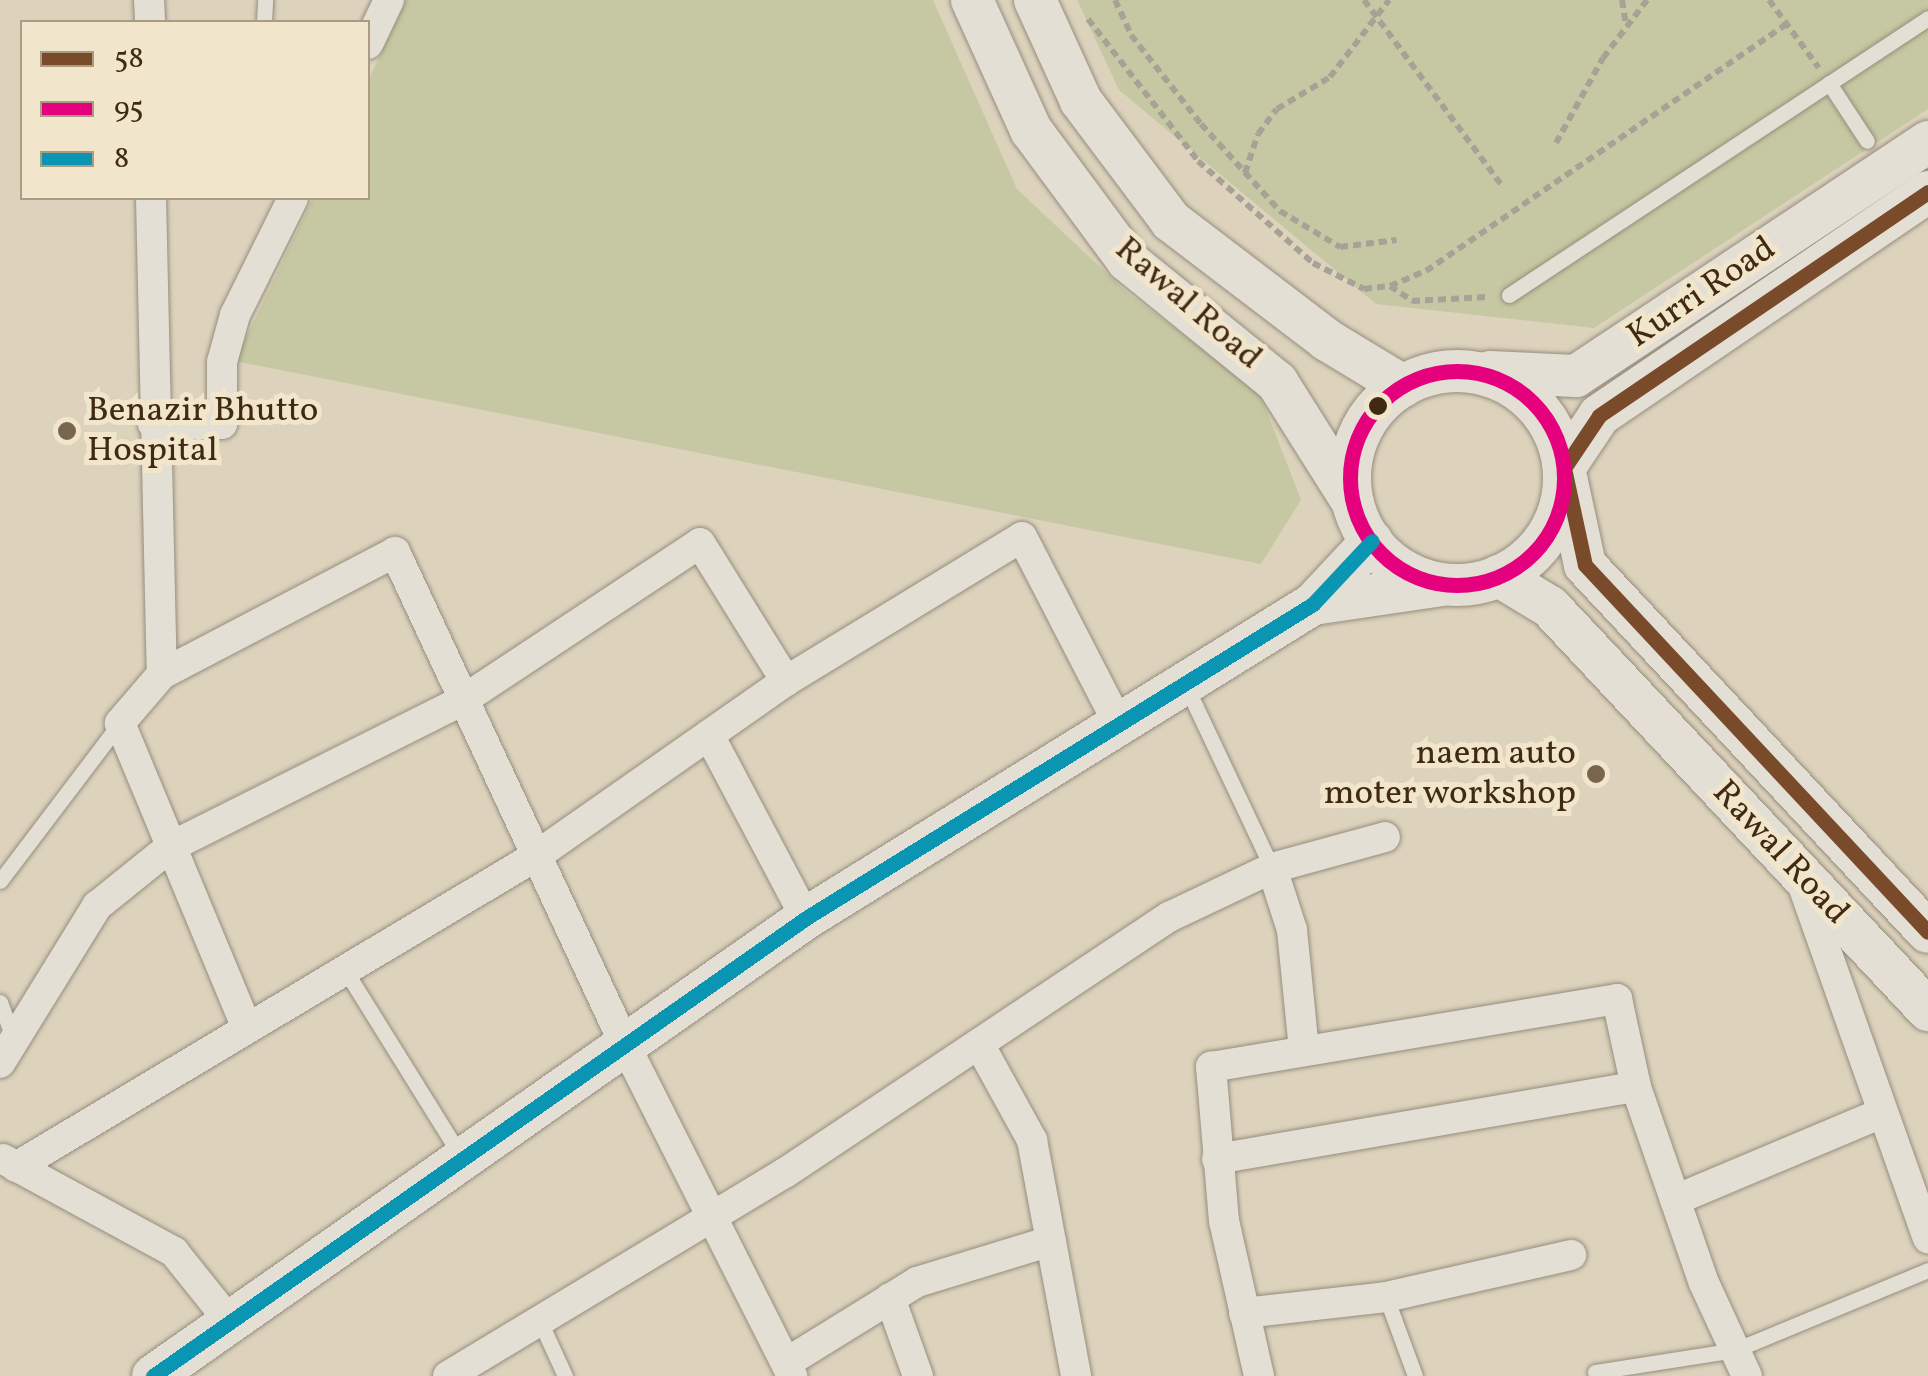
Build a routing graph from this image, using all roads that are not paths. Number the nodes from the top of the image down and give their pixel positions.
1 (389, 0) edge
2 (972, 0) edge
3 (1035, 0) edge
4 (1928, 18) edge
5 (370, 40) edge
6 (1830, 83) junction
7 (1867, 142) dead end
8 (1928, 142) edge
9 (1928, 192) edge
10 (151, 200) edge
11 (292, 200) edge
12 (1509, 295) road end
13 (1454, 371) junction
14 (1403, 386) junction
15 (154, 424) junction
16 (1564, 468) junction
17 (1352, 501) junction
18 (1372, 541) junction
19 (1499, 576) junction
20 (1447, 584) junction
21 (1313, 604) junction
22 (162, 674) junction
23 (786, 680) junction
24 (1184, 683) junction
25 (463, 700) junction
26 (1116, 721) junction
27 (120, 723) junction
28 (708, 734) junction
29 (1385, 837) dead end
30 (170, 847) junction
31 (536, 856) junction
32 (1272, 868) junction
33 (1798, 874) junction
34 (0, 881) edge
35 (806, 918) junction
36 (1928, 932) edge
37 (345, 970) junction
38 (0, 1002) edge
39 (1928, 1010) edge
40 (248, 1028) junction
41 (979, 1044) junction
42 (625, 1045) junction
43 (1304, 1050) junction
44 (7, 1052) edge
45 (1636, 1087) junction
46 (1880, 1114) junction
47 (462, 1159) junction
48 (1217, 1160) junction
49 (8, 1162) edge
50 (1676, 1200) junction
51 (710, 1214) junction
52 (1928, 1238) edge
53 (1051, 1241) junction
54 (1571, 1256) dead end
55 (1928, 1270) edge
56 (1386, 1297) junction
57 (890, 1298) junction
58 (1244, 1313) junction
59 (538, 1317) junction
60 (230, 1322) junction
61 (1741, 1363) edge
62 (789, 1369) edge
63 (1595, 1372) dead end
64 (154, 1376) edge
65 (448, 1376) edge
66 (565, 1376) edge
67 (918, 1376) edge
68 (1076, 1376) edge
69 (1260, 1376) edge
70 (1415, 1376) edge

1 - 5 street
2 - 17 main road, Rawal Road
3 - 14 main road, Rawal Road
4 - 6 lane
6 - 7 lane
6 - 12 lane
8 - 13 main road, Kurri Road
9 - 16 main road, Kurri Road
10 - 15 street
11 - 15 street
13 - 14 main road
13 - 16 main road
14 - 17 main road
15 - 22 street
16 - 19 main road
16 - 36 main road, Rawal Road
17 - 18 main road
18 - 20 main road
18 - 21 main road
19 - 20 main road
19 - 33 main road, Rawal Road
20 - 21 main road
21 - 24 main road
22 - 25 street
22 - 27 street
23 - 25 street
23 - 26 street
23 - 28 street
24 - 26 main road
24 - 32 lane
25 - 30 street
25 - 31 street
26 - 35 main road
27 - 30 street
27 - 34 lane
28 - 31 street
28 - 35 street
29 - 32 street
30 - 40 street
30 - 44 street
31 - 37 street
31 - 42 street
32 - 41 street
32 - 43 street
33 - 39 main road, Rawal Road
33 - 46 street
35 - 42 main road
37 - 40 street
37 - 47 lane
38 - 44 lane
40 - 49 street
41 - 51 street
41 - 53 street
42 - 47 main road
42 - 51 street
43 - 45 street
43 - 48 street
45 - 48 street
45 - 50 street
46 - 50 street
46 - 52 street
47 - 60 main road
48 - 58 street
49 - 60 street
50 - 61 street
51 - 59 street
51 - 62 street
53 - 57 street
53 - 68 street
54 - 56 street
55 - 61 lane
56 - 58 street
56 - 70 lane
57 - 62 street
57 - 67 street
58 - 69 street
59 - 65 street
59 - 66 lane
60 - 64 main road
61 - 63 lane

